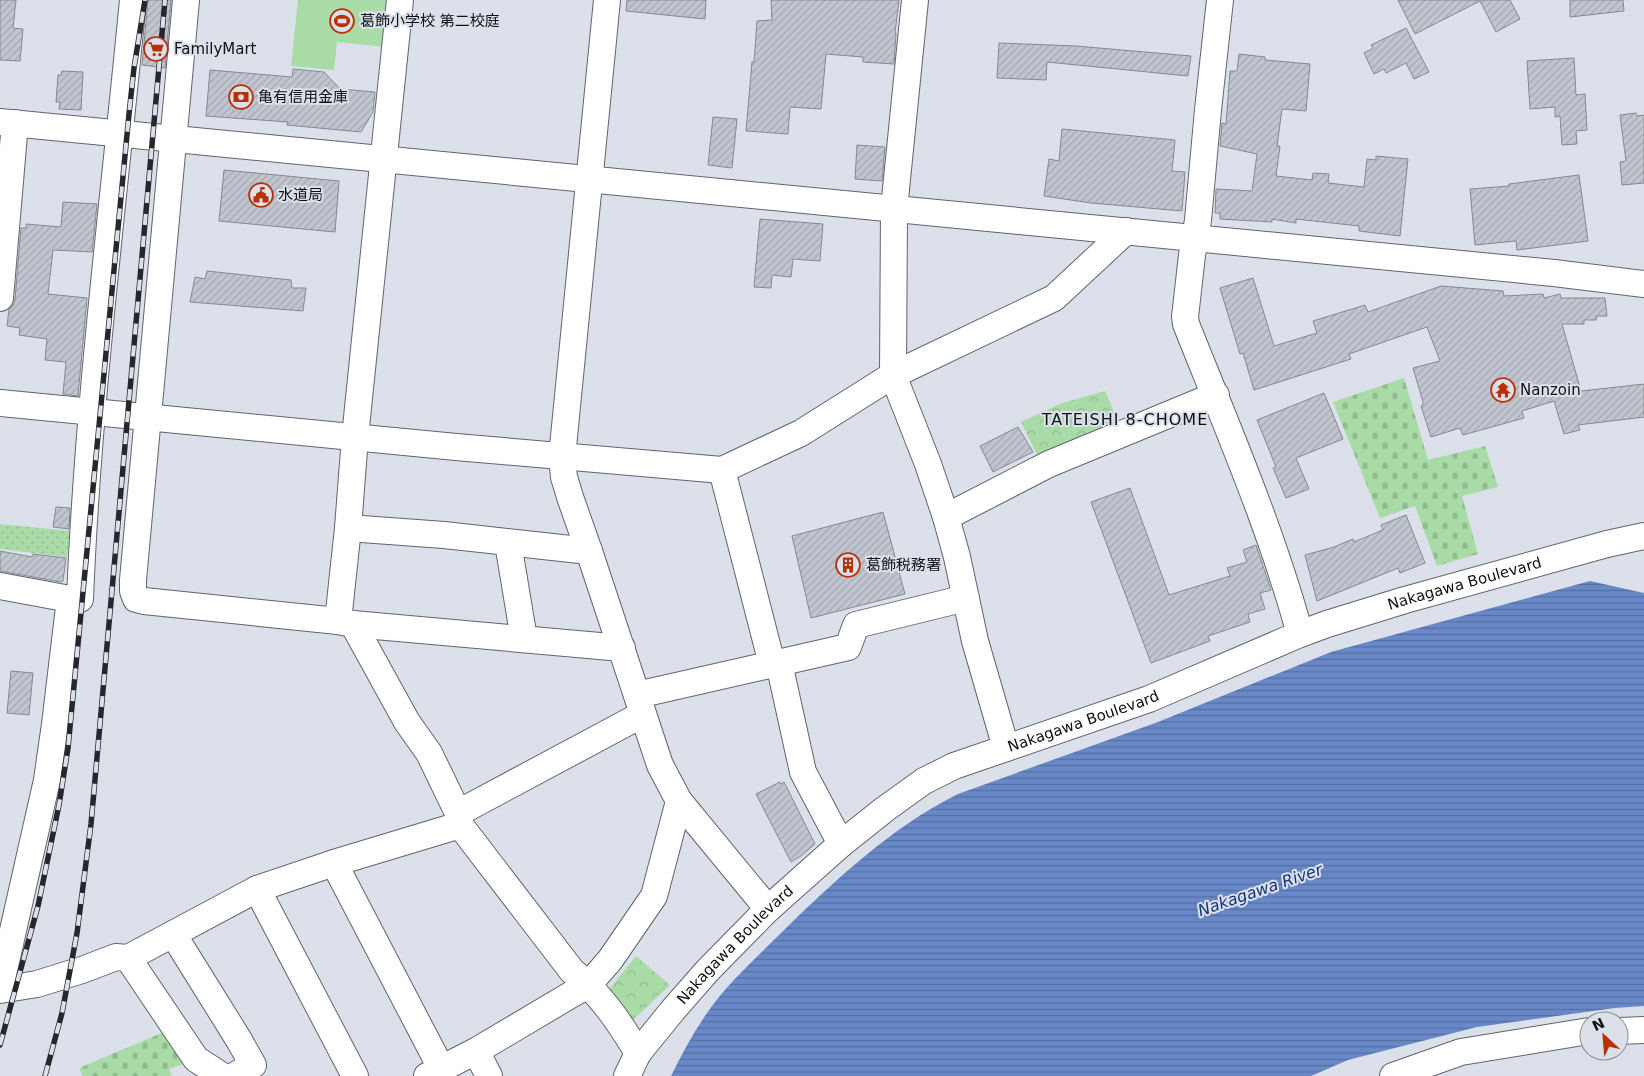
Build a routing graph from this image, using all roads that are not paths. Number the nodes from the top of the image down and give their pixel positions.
1 (133, 0) edge
2 (186, 0) edge
3 (400, 0) edge
4 (607, 0) edge
5 (914, 0) edge
6 (1220, 0) edge
7 (7, 123) edge
8 (120, 134) junction
9 (172, 139) junction
10 (384, 160) junction
11 (589, 179) junction
12 (894, 209) junction
13 (1126, 231) junction
14 (1194, 238) junction
15 (1644, 284) edge
16 (0, 298) edge
17 (893, 374) junction
18 (1216, 395) junction
19 (0, 403) edge
20 (91, 412) junction
21 (148, 418) junction
22 (355, 437) junction
23 (562, 457) junction
24 (722, 470) junction
25 (946, 517) junction
26 (348, 528) junction
27 (1644, 536) edge
28 (508, 543) junction
29 (589, 550) junction
30 (0, 586) edge
31 (966, 598) junction
32 (75, 599) junction
33 (346, 622) junction
34 (1300, 634) junction
35 (524, 639) junction
36 (622, 648) junction
37 (776, 663) junction
38 (640, 704) junction
39 (1006, 748) junction
40 (679, 801) junction
41 (459, 819) junction
42 (841, 844) junction
43 (334, 863) junction
44 (257, 890) junction
45 (765, 906) junction
46 (173, 934) junction
47 (128, 958) junction
48 (589, 984) junction
49 (0, 989) edge
50 (1629, 1030) edge
51 (1644, 1030) edge
52 (1579, 1033) edge
53 (476, 1051) junction
54 (633, 1064) edge
55 (434, 1072) edge
56 (222, 1076) edge
57 (234, 1076) edge
58 (355, 1076) edge
59 (489, 1076) edge
60 (1393, 1076) edge

1 - 8 street
2 - 9 street
3 - 10 street
4 - 11 street
5 - 12 street
6 - 14 street
7 - 8 street
7 - 16 street
8 - 9 street
8 - 20 street
9 - 10 street
9 - 21 street
10 - 11 street
10 - 22 street
11 - 12 street
11 - 23 street
12 - 13 street
12 - 17 street
13 - 14 street
13 - 17 street
14 - 15 street
14 - 18 street
17 - 24 street
17 - 25 street
18 - 25 street
18 - 34 street
19 - 20 street
20 - 21 street
20 - 32 street
21 - 22 street
21 - 33 street
22 - 23 street
22 - 26 street
23 - 24 street
23 - 29 street
24 - 37 street
25 - 31 street
26 - 28 street
26 - 33 street
27 - 34 street, Nakagawa Boulevard
28 - 29 street
28 - 35 street
29 - 36 street
30 - 32 street
31 - 37 street
31 - 39 street
32 - 49 street
33 - 35 street
33 - 41 street
34 - 39 street, Nakagawa Boulevard
35 - 36 street
36 - 38 street
37 - 38 street
37 - 42 street
38 - 40 street
38 - 41 street
39 - 42 street, Nakagawa Boulevard
40 - 45 street
40 - 48 street
41 - 43 street
41 - 48 street
42 - 45 street, Nakagawa Boulevard
43 - 44 street
43 - 55 street
44 - 46 street
44 - 58 street
45 - 54 street, Nakagawa Boulevard
46 - 47 street
46 - 57 street
47 - 49 street
47 - 56 street
48 - 53 street
48 - 54 street
50 - 51 street
52 - 60 street
53 - 55 street
53 - 59 street

